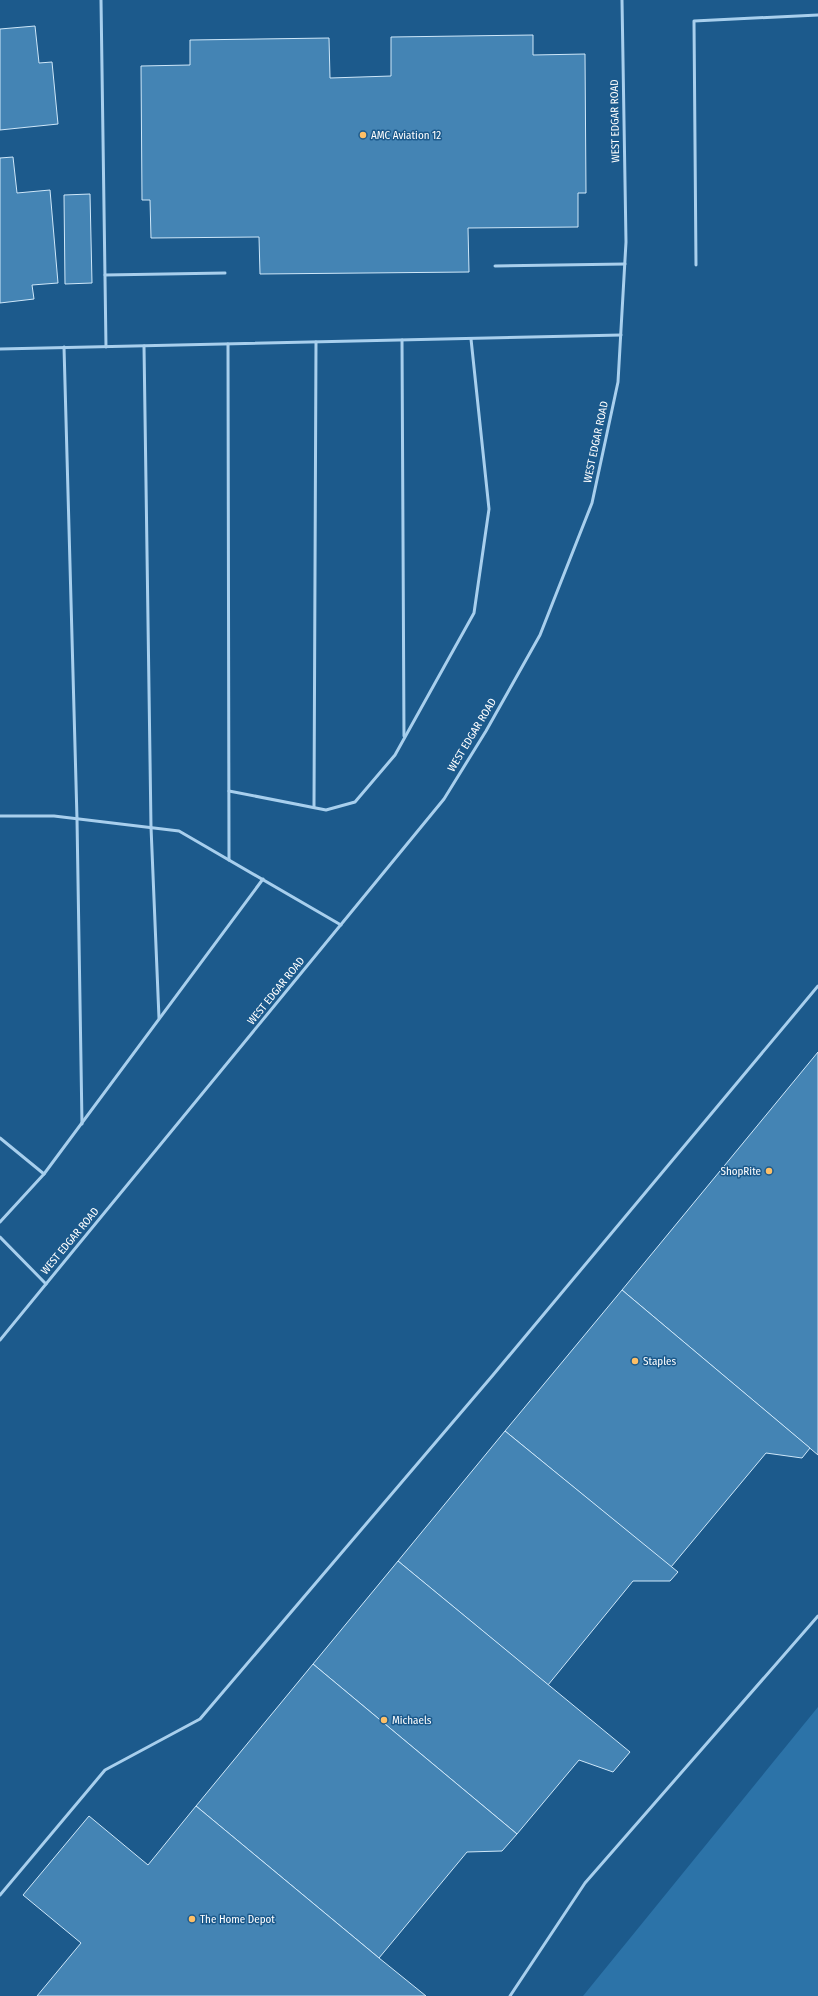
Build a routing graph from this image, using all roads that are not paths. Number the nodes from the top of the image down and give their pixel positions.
1 (101, 0) edge
2 (622, 0) edge
3 (818, 15) edge
4 (625, 264) junction
5 (696, 265) dead end
6 (494, 266) dead end
7 (225, 273) dead end
8 (105, 275) junction
9 (621, 335) junction
10 (471, 339) junction
11 (402, 340) junction
12 (316, 342) junction
13 (228, 344) junction
14 (144, 346) junction
15 (64, 347) junction
16 (106, 347) junction
17 (0, 349) edge
18 (404, 738) junction
19 (229, 791) junction
20 (314, 807) junction
21 (0, 816) edge
22 (77, 819) junction
23 (152, 827) junction
24 (229, 860) junction
25 (263, 879) junction
26 (341, 925) junction
27 (818, 986) edge
28 (159, 1018) junction
29 (82, 1124) junction
30 (0, 1138) edge
31 (44, 1174) junction
32 (0, 1222) edge
33 (0, 1237) edge
34 (46, 1284) junction
35 (0, 1340) edge
36 (818, 1616) edge
37 (0, 1895) edge
38 (510, 1996) edge

1 - 8 lane
2 - 4 lane, WEST EDGAR ROAD
3 - 5 lane
4 - 6 lane
4 - 9 lane, WEST EDGAR ROAD
7 - 8 lane
8 - 16 lane
9 - 10 lane
9 - 26 lane, WEST EDGAR ROAD
10 - 11 lane
10 - 18 lane
11 - 12 lane
11 - 18 lane
12 - 13 lane
12 - 20 lane
13 - 14 lane
13 - 19 lane
14 - 16 lane
14 - 23 lane
15 - 16 lane
15 - 17 lane
15 - 22 lane
18 - 20 lane
19 - 20 lane
19 - 24 lane
21 - 22 lane
22 - 23 lane
22 - 29 lane
23 - 24 lane
23 - 28 lane
24 - 25 lane
25 - 26 lane
25 - 28 lane
26 - 34 lane, WEST EDGAR ROAD
27 - 37 lane
28 - 29 lane
29 - 31 lane
30 - 31 lane
31 - 32 lane
33 - 34 lane
34 - 35 lane, WEST EDGAR ROAD
36 - 38 lane

